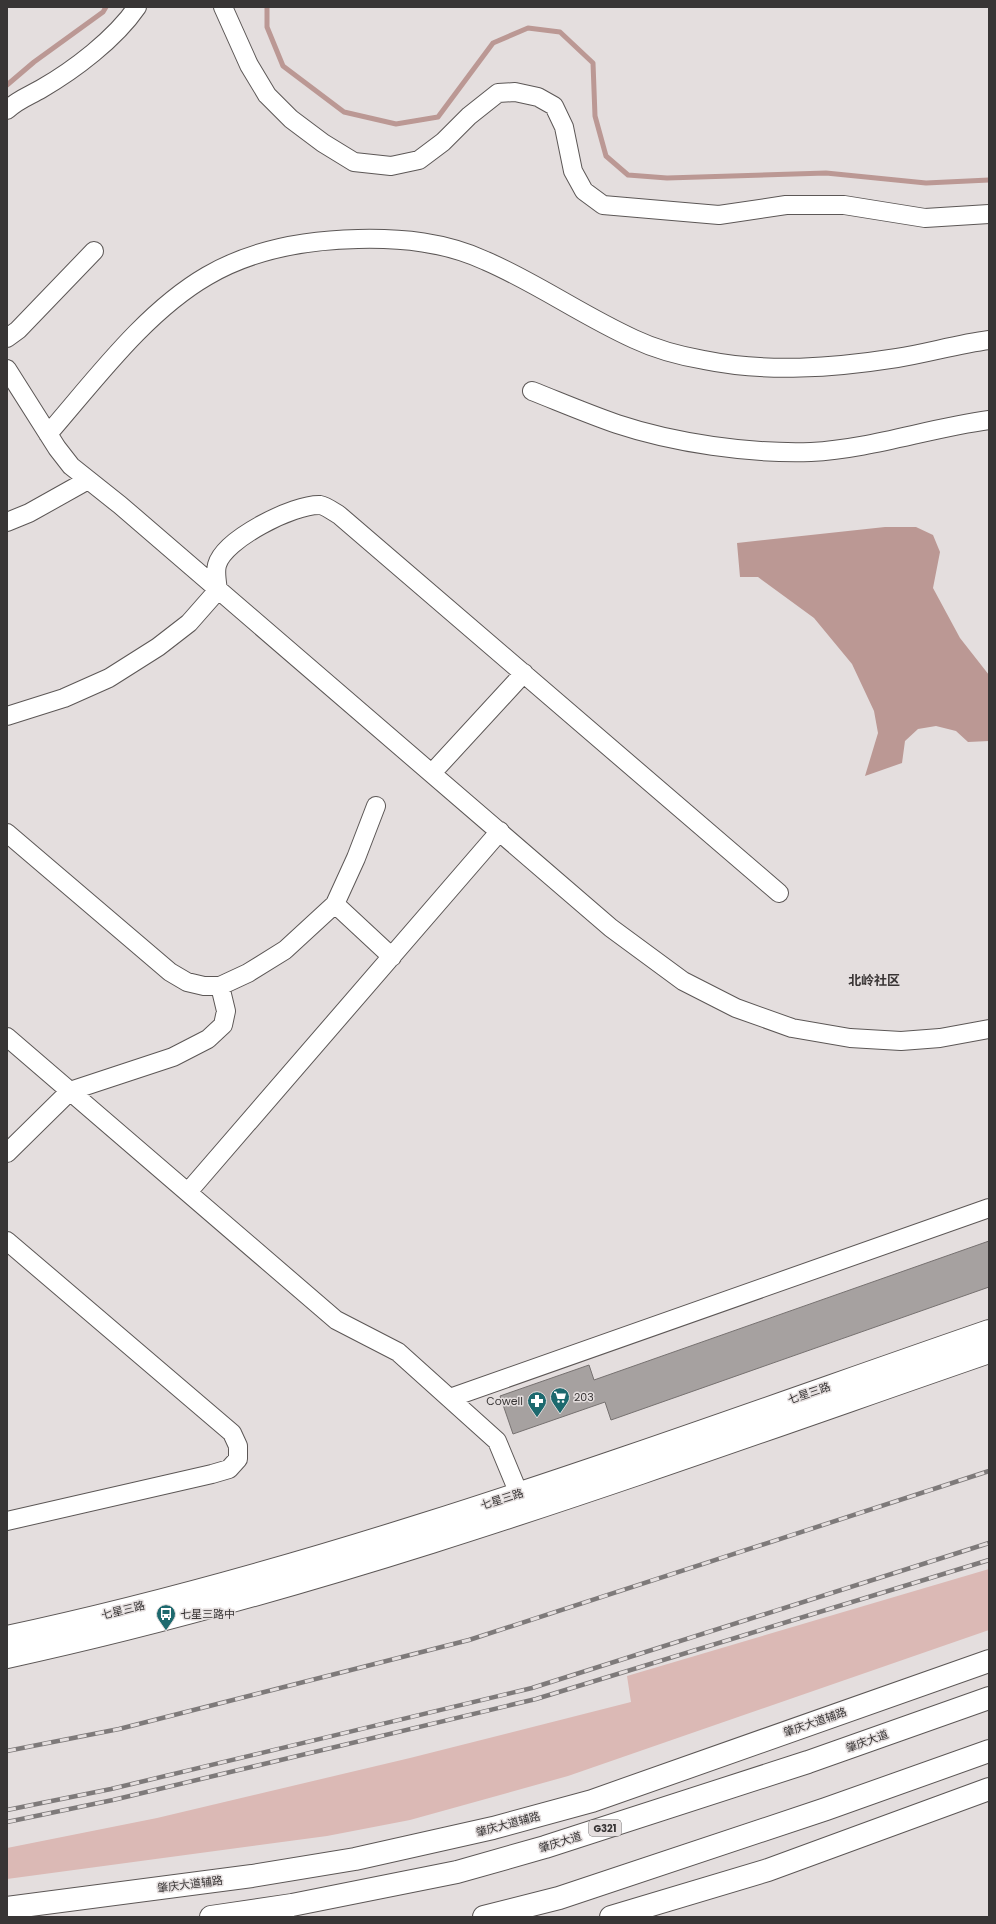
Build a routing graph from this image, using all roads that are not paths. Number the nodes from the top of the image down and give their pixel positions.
1 (137, 7) edge
2 (223, 7) edge
3 (7, 110) edge
4 (989, 214) edge
5 (94, 251) dead end
6 (7, 338) edge
7 (989, 340) edge
8 (7, 369) edge
9 (532, 391) dead end
10 (989, 420) edge
11 (48, 434) junction
12 (88, 480) junction
13 (7, 522) edge
14 (218, 590) junction
15 (524, 672) junction
16 (7, 716) edge
17 (432, 773) junction
18 (376, 806) dead end
19 (500, 831) junction
20 (7, 833) edge
21 (779, 893) dead end
22 (335, 904) junction
23 (392, 957) junction
24 (220, 986) junction
25 (989, 1029) edge
26 (7, 1037) edge
27 (70, 1091) junction
28 (7, 1153) edge
29 (188, 1192) junction
30 (989, 1208) edge
31 (7, 1241) edge
32 (989, 1331) edge
33 (989, 1352) edge
34 (450, 1398) junction
35 (522, 1503) junction
36 (7, 1521) edge
37 (7, 1637) edge
38 (7, 1657) edge
39 (989, 1660) edge
40 (989, 1698) edge
41 (989, 1751) edge
42 (989, 1789) edge
43 (7, 1908) edge
44 (211, 1917) edge
45 (484, 1917) edge
46 (611, 1917) edge

1 - 3 street
2 - 4 street
5 - 6 street
7 - 11 street
8 - 11 street
9 - 10 street
11 - 12 street
12 - 13 street
12 - 14 street
14 - 15 street
14 - 16 street
14 - 17 street
15 - 17 street
15 - 21 street
17 - 19 street
18 - 22 street
19 - 23 street
19 - 25 street
20 - 24 street
22 - 23 street
22 - 24 street
23 - 29 street
24 - 27 street
26 - 27 street
27 - 28 street
27 - 29 street
29 - 34 street
30 - 34 street
31 - 36 street
32 - 35 main road, 七星三路
33 - 35 main road, 七星三路
34 - 35 street
35 - 37 main road, 七星三路
35 - 38 main road, 七星三路
39 - 43 main road, 肇庆大道辅路
40 - 44 main road, 肇庆大道 / G321
41 - 45 main road
42 - 46 main road

